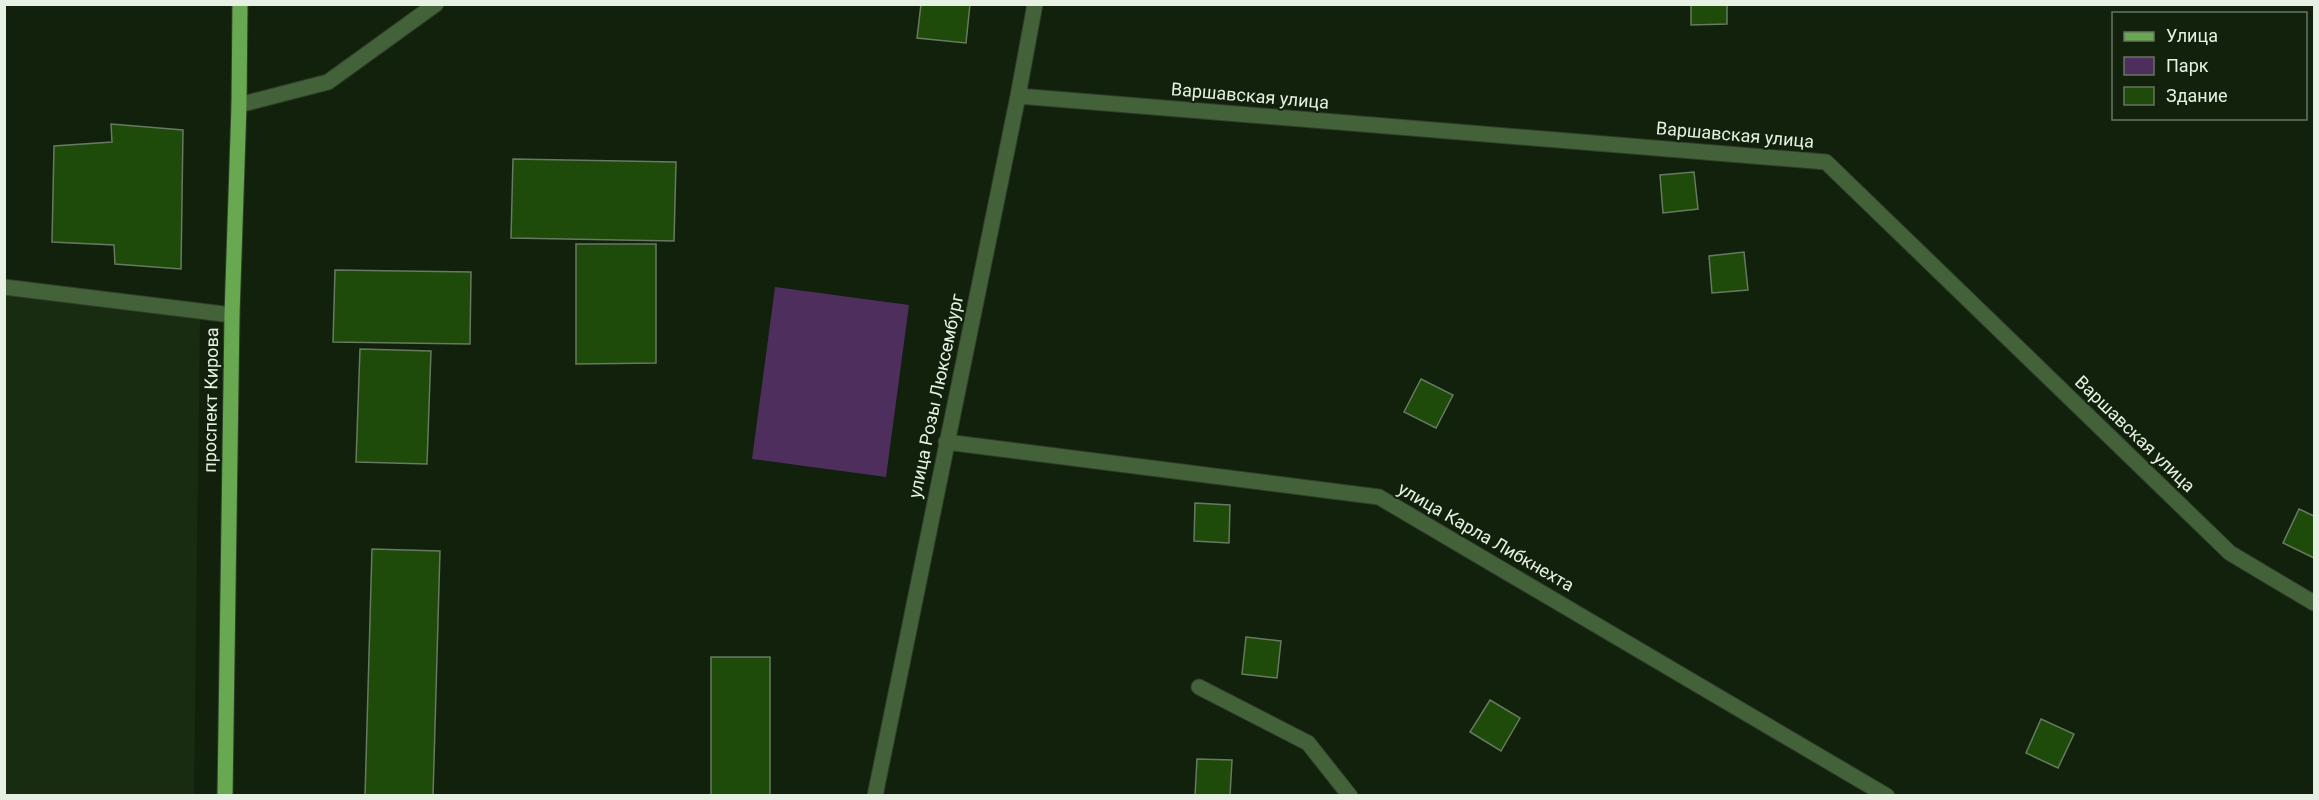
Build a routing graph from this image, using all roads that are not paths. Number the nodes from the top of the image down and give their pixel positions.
1 (240, 4) edge
2 (436, 4) edge
3 (1035, 4) edge
4 (1018, 96) junction
5 (239, 105) junction
6 (4, 287) edge
7 (232, 315) junction
8 (946, 442) junction
9 (2314, 603) edge
10 (1198, 687) dead end
11 (225, 795) edge
12 (875, 795) edge
13 (1350, 795) edge
14 (1887, 795) edge

1 - 5 main road, проспект Кирова
2 - 5 street
3 - 4 street, улица Розы Люксембург
4 - 8 street, улица Розы Люксембург
4 - 9 street, Варшавская улица
5 - 7 main road, проспект Кирова
6 - 7 street
7 - 11 main road, проспект Кирова
8 - 12 street, улица Розы Люксембург
8 - 14 street, улица Карла Либкнехта
10 - 13 street

